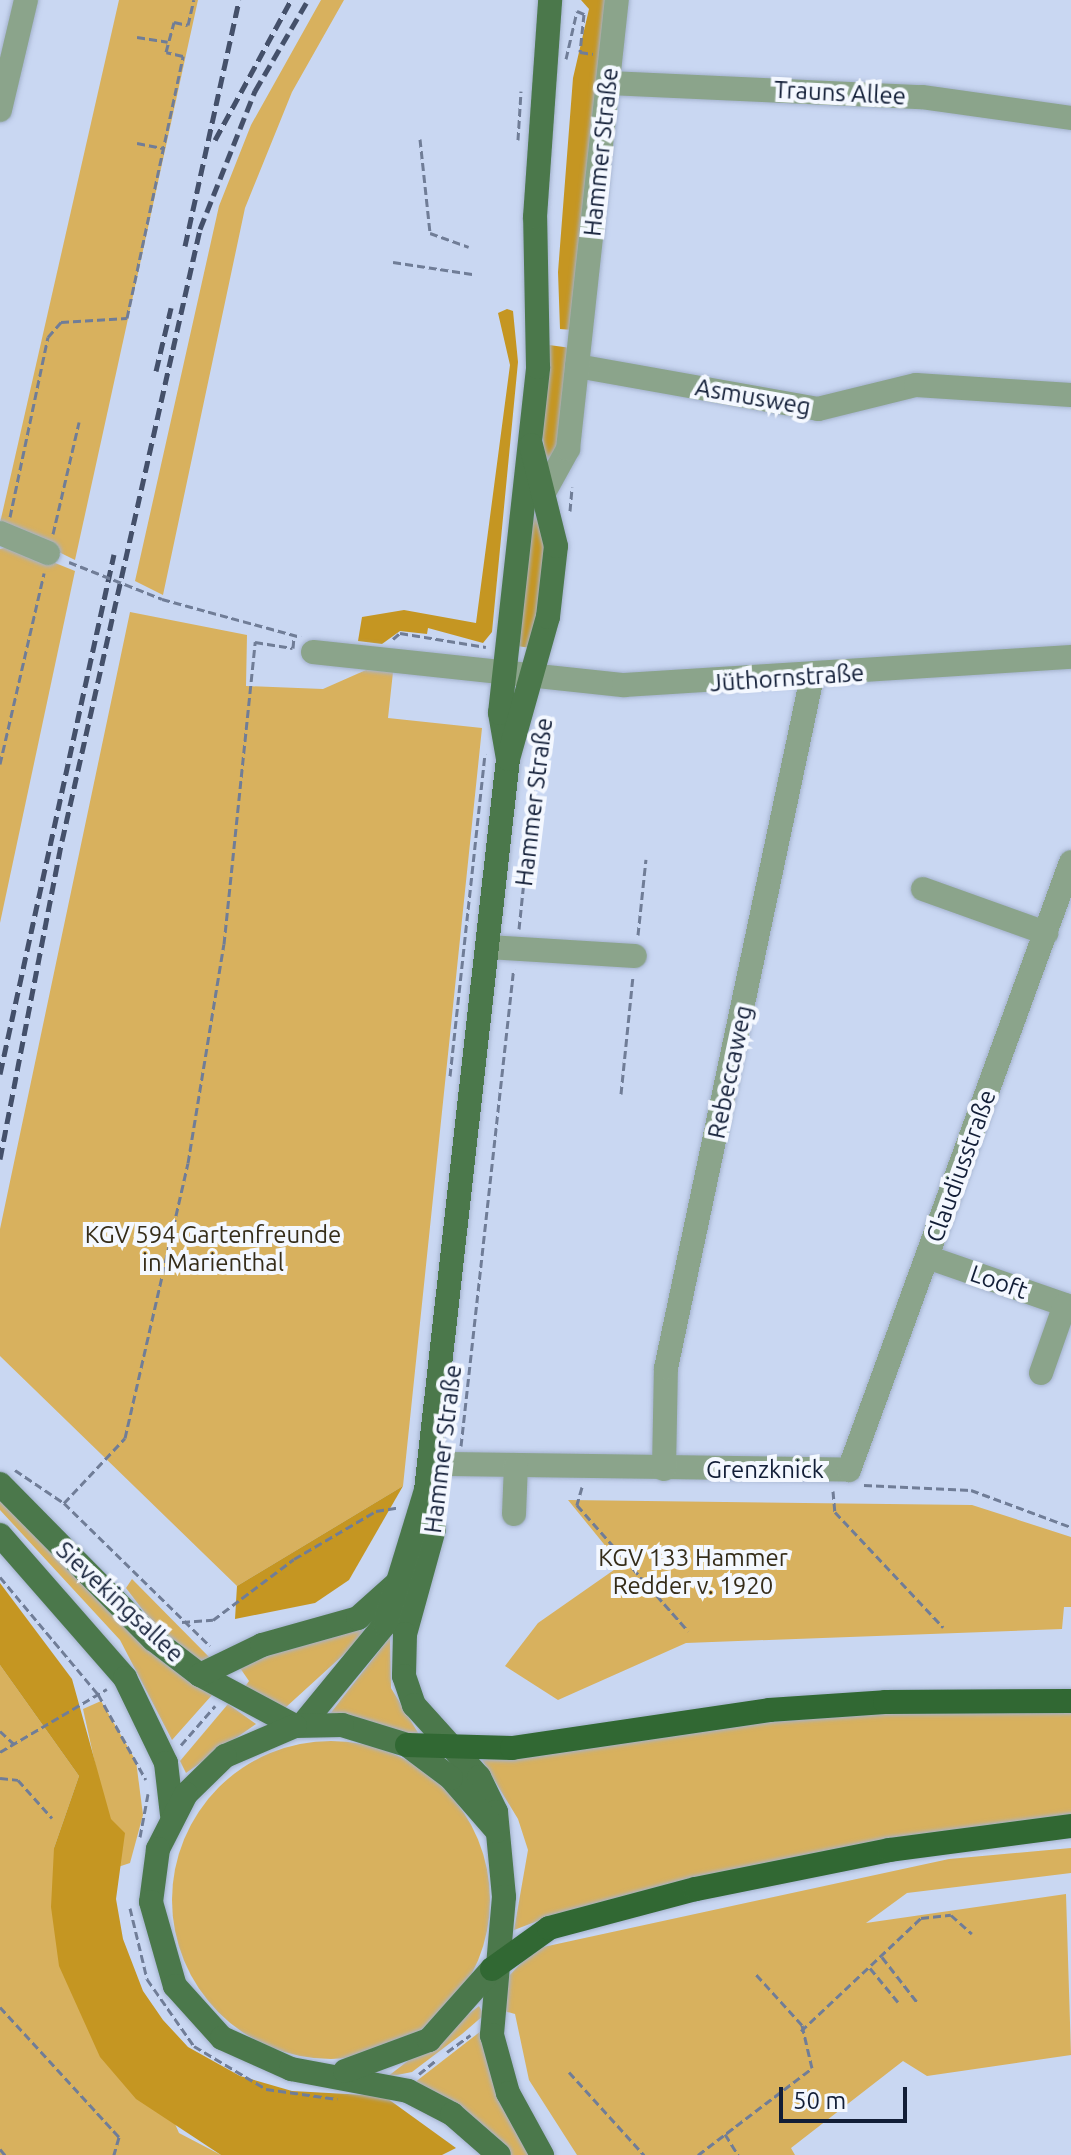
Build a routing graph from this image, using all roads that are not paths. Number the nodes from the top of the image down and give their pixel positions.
1 (26, 0) edge
2 (550, 0) edge
3 (617, 0) edge
4 (609, 83) junction
5 (0, 110) edge
6 (1071, 118) edge
7 (577, 366) junction
8 (1071, 395) edge
9 (531, 445) junction
10 (546, 489) junction
11 (3, 535) edge
12 (58, 558) road end
13 (313, 652) dead end
14 (1071, 657) edge
15 (503, 676) junction
16 (812, 677) junction
17 (532, 678) junction
18 (508, 759) junction
19 (1071, 862) edge
20 (923, 889) dead end
21 (1046, 933) junction
22 (488, 947) junction
23 (635, 956) dead end
24 (480, 1033) junction
25 (927, 1257) junction
26 (1068, 1306) edge
27 (1041, 1373) dead end
28 (443, 1464) junction
29 (516, 1465) junction
30 (664, 1469) junction
31 (849, 1470) joint
32 (0, 1484) edge
33 (514, 1514) dead end
34 (0, 1535) edge
35 (401, 1580) junction
36 (200, 1675) junction
37 (1071, 1701) edge
38 (298, 1726) junction
39 (407, 1745) junction
40 (454, 1749) junction
41 (172, 1817) junction
42 (1071, 1826) edge
43 (497, 1831) junction
44 (492, 1969) junction
45 (330, 2073) junction
46 (499, 2155) edge
47 (542, 2155) edge

1 - 5 street
2 - 9 main road, Hammer Straße
3 - 4 street, Hammer Straße
4 - 6 street, Trauns Allee
4 - 7 street, Hammer Straße
7 - 8 street, Asmusweg
7 - 10 street, Hammer Straße
9 - 10 main road, Hammer Straße
9 - 15 main road, Hammer Straße
10 - 17 main road, Hammer Straße
11 - 12 street
13 - 15 street
14 - 16 street, Jüthornstraße
15 - 17 street, Jüthornstraße
15 - 18 main road, Hammer Straße
16 - 17 street, Jüthornstraße
16 - 30 street, Rebeccaweg
17 - 18 main road, Hammer Straße
18 - 22 main road, Hammer Straße
19 - 21 street, Claudiusstraße
20 - 21 street
21 - 25 street, Claudiusstraße
22 - 23 street
22 - 24 main road, Hammer Straße
24 - 28 main road, Hammer Straße
24 - 35 main road, Hammer Straße
25 - 26 street, Looft
25 - 31 street, Claudiusstraße
26 - 27 street
28 - 29 street, Grenzknick
28 - 40 main road, Hammer Straße
29 - 30 street, Grenzknick
29 - 33 street
30 - 31 street, Grenzknick
32 - 36 main road, Sievekingsallee
34 - 41 main road, Sievekingsallee
35 - 36 main road
35 - 38 main road, Hammer Straße
36 - 38 main road, Sievekingsallee
37 - 40 highway
38 - 39 main road, Sievekingsallee
38 - 41 main road, Sievekingsallee
39 - 40 highway
39 - 43 main road, Sievekingsallee
40 - 43 main road, Hammer Straße
41 - 45 main road, Sievekingsallee
42 - 44 highway
43 - 44 main road
44 - 45 main road, Sievekingsallee
44 - 47 main road
45 - 46 main road, Sievekingsallee

